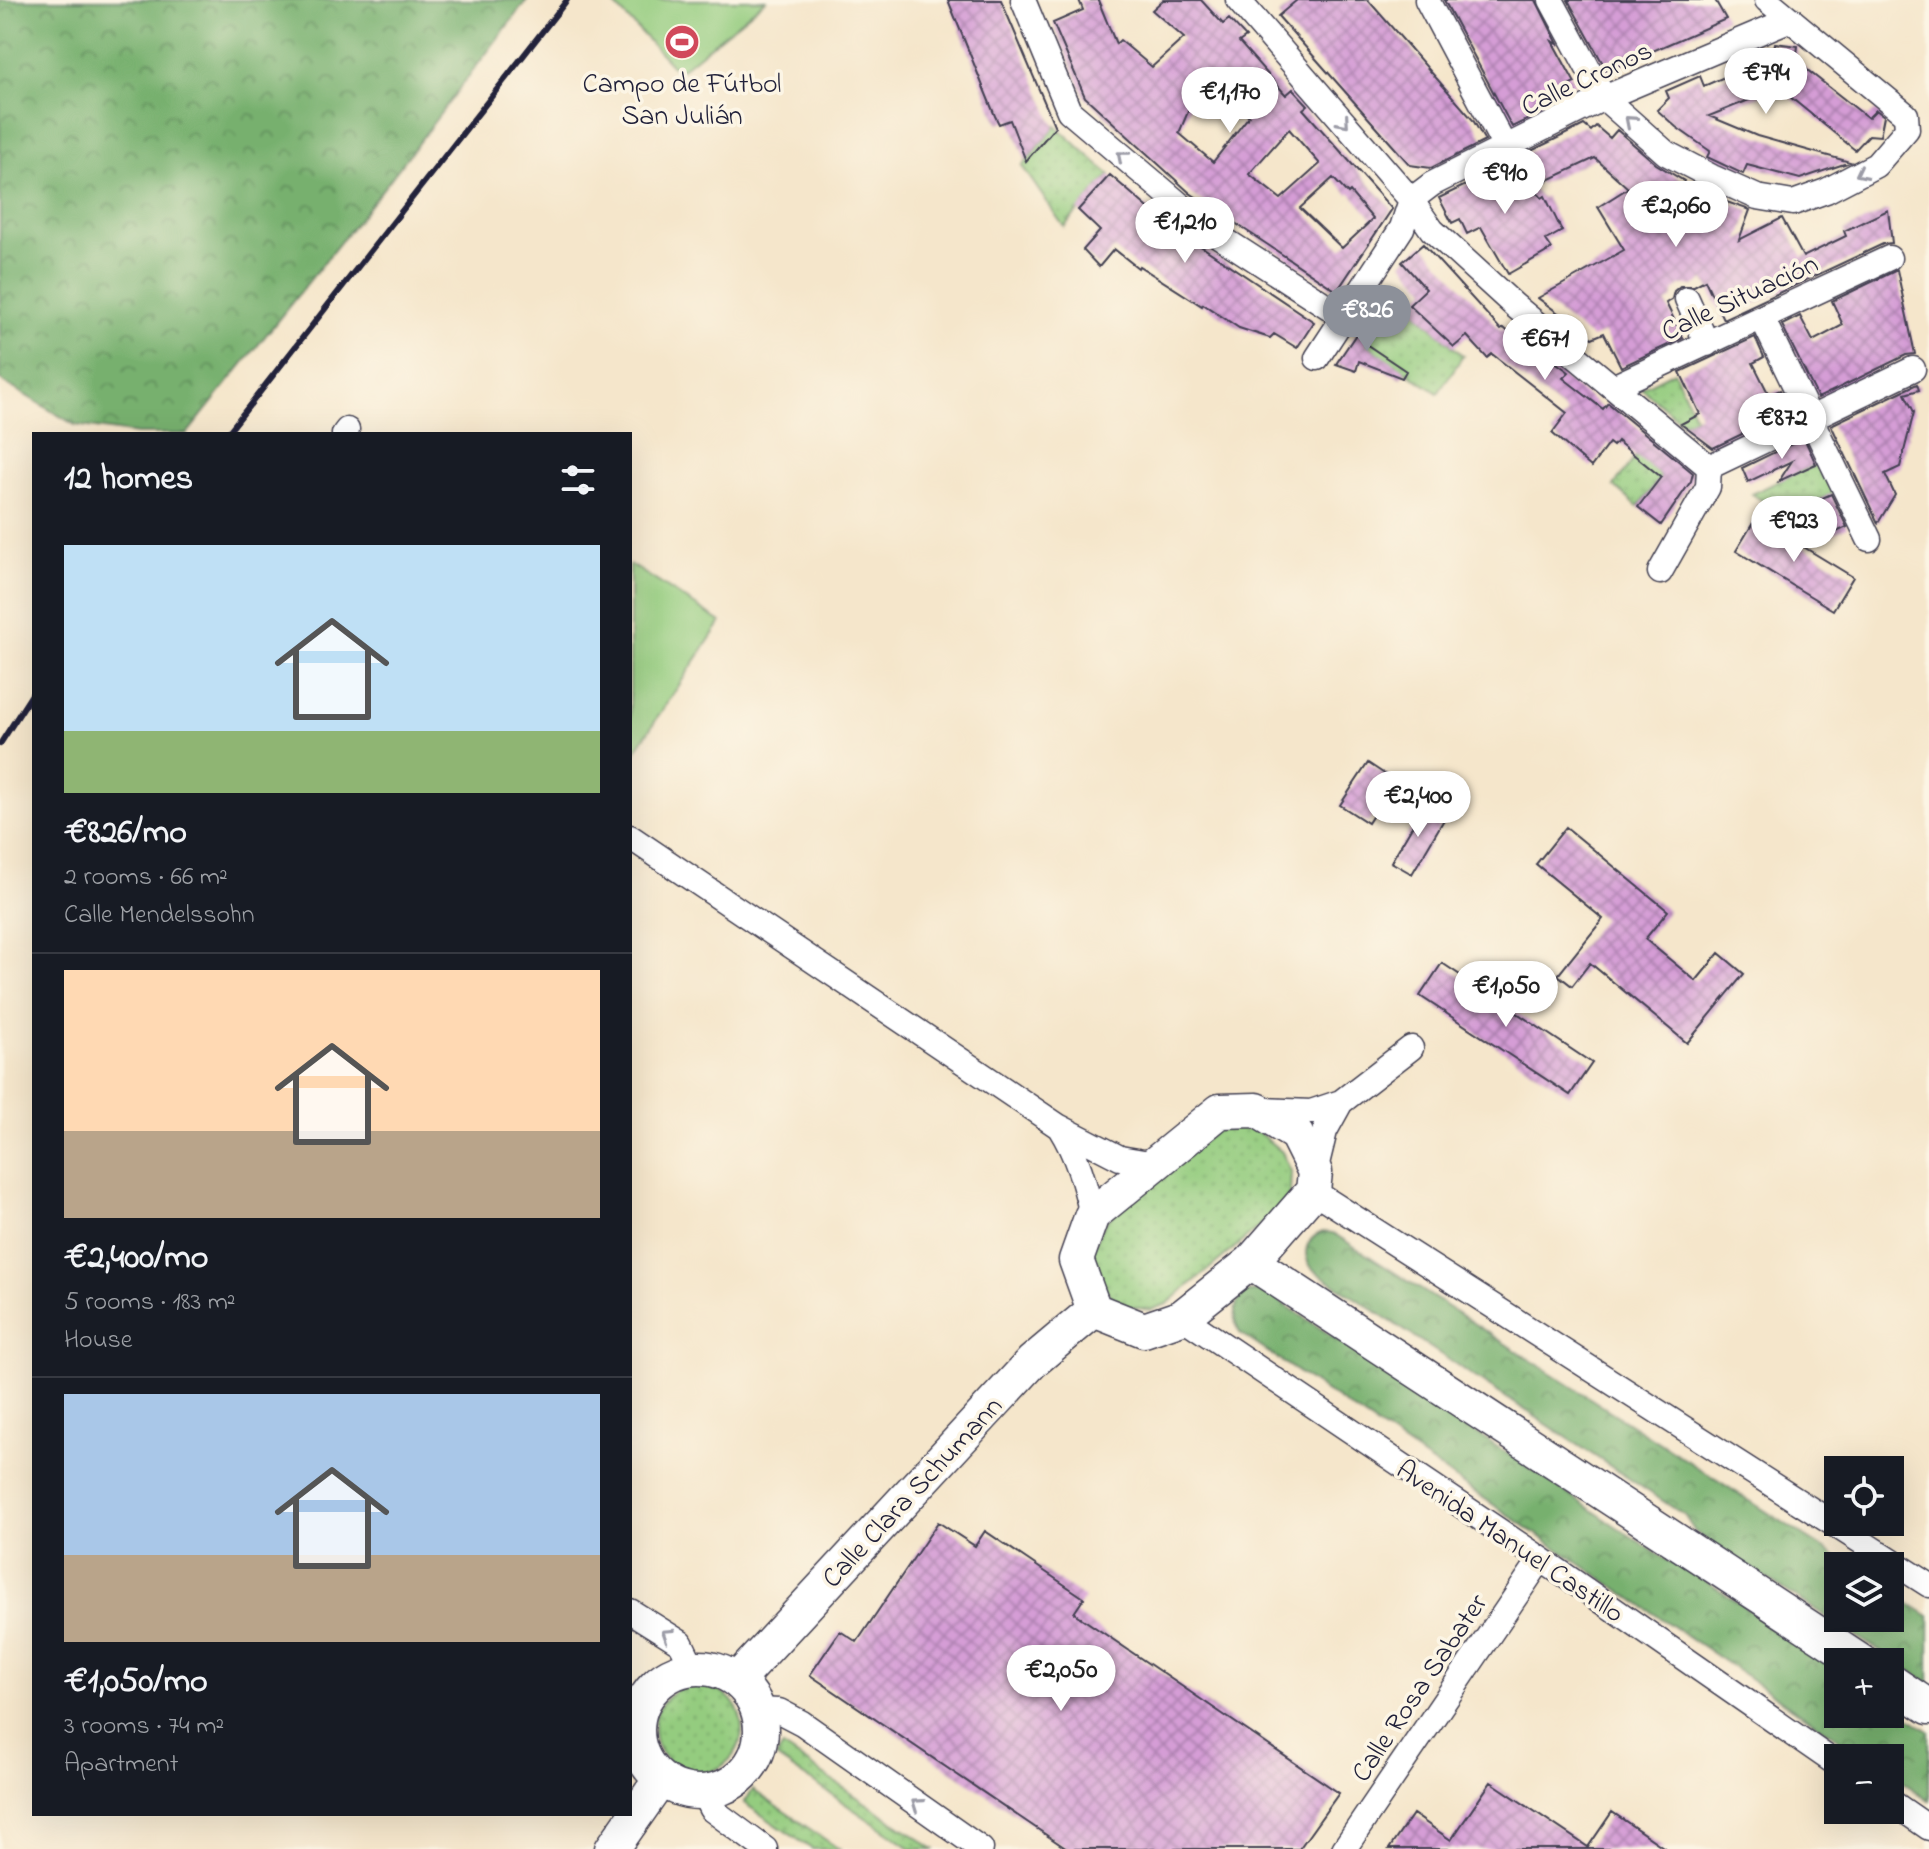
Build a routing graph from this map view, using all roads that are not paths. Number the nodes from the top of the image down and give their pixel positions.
1 (1023, 0) edge
2 (1238, 0) edge
3 (1551, 0) edge
4 (1767, 0) edge
5 (1417, 1) edge
6 (1791, 19) junction
7 (1604, 98) junction
8 (1506, 149) junction
9 (1411, 200) junction
10 (1889, 258) dead end
11 (1687, 299) dead end
12 (1344, 317) junction
13 (1762, 318) junction
14 (1707, 344) junction
15 (1317, 358) dead end
16 (1913, 369) dead end
17 (1613, 387) junction
18 (1811, 418) junction
19 (1709, 467) junction
20 (1869, 539) dead end
21 (1660, 572) dead end
22 (632, 838) edge
23 (1411, 1048) dead end
24 (1341, 1102) junction
25 (1257, 1110) junction
26 (1058, 1126) junction
27 (1155, 1164) junction
28 (1314, 1181) junction
29 (1092, 1215) junction
30 (1251, 1262) junction
31 (1094, 1310) junction
32 (1182, 1317) junction
33 (1541, 1559) junction
34 (1929, 1585) edge
35 (632, 1612) edge
36 (1840, 1648) edge
37 (693, 1668) junction
38 (737, 1680) junction
39 (1904, 1690) edge
40 (1929, 1707) edge
41 (758, 1710) junction
42 (1824, 1755) edge
43 (646, 1765) edge
44 (702, 1791) junction
45 (632, 1800) edge
46 (1904, 1811) edge
47 (625, 1816) edge
48 (1929, 1828) edge
49 (612, 1849) edge
50 (765, 1849) edge
51 (981, 1849) edge
52 (1344, 1849) edge

12 -> 1 street
2 -> 9 street
3 - 7 street
4 - 6 street
5 - 8 street
6 - 7 street, Calle Cronos
6 -> 7 street
7 - 8 street, Calle Cronos
8 - 9 street, Calle Cronos
9 - 12 street
9 - 17 street
10 - 13 street, Calle Situación
11 - 14 street
12 - 15 street
13 - 14 street, Calle Situación
13 - 18 street
14 - 17 street, Calle Situación
16 - 18 street
17 - 19 street
18 - 19 street
18 - 20 street
19 - 21 street
22 - 26 street
23 - 24 street
24 - 25 street
24 - 28 street
25 - 27 main road
25 - 28 main road
26 - 27 street
26 - 29 street
27 - 29 main road
28 - 30 main road
28 - 34 street
29 - 31 main road
30 - 32 main road
30 - 36 main road
31 - 32 main road
31 - 38 main road, Calle Clara Schumann
32 - 33 street, Avenida Manuel Castillo
33 - 42 street, Avenida Manuel Castillo
33 - 52 street, Calle Rosa Sabater
37 -> 35 street
37 - 38 main road
37 - 43 main road
38 - 41 main road
39 - 40 main road
41 - 44 main road
51 -> 41 street
43 - 44 main road
43 - 45 main road
44 - 50 street
46 - 48 street
47 - 49 main road

